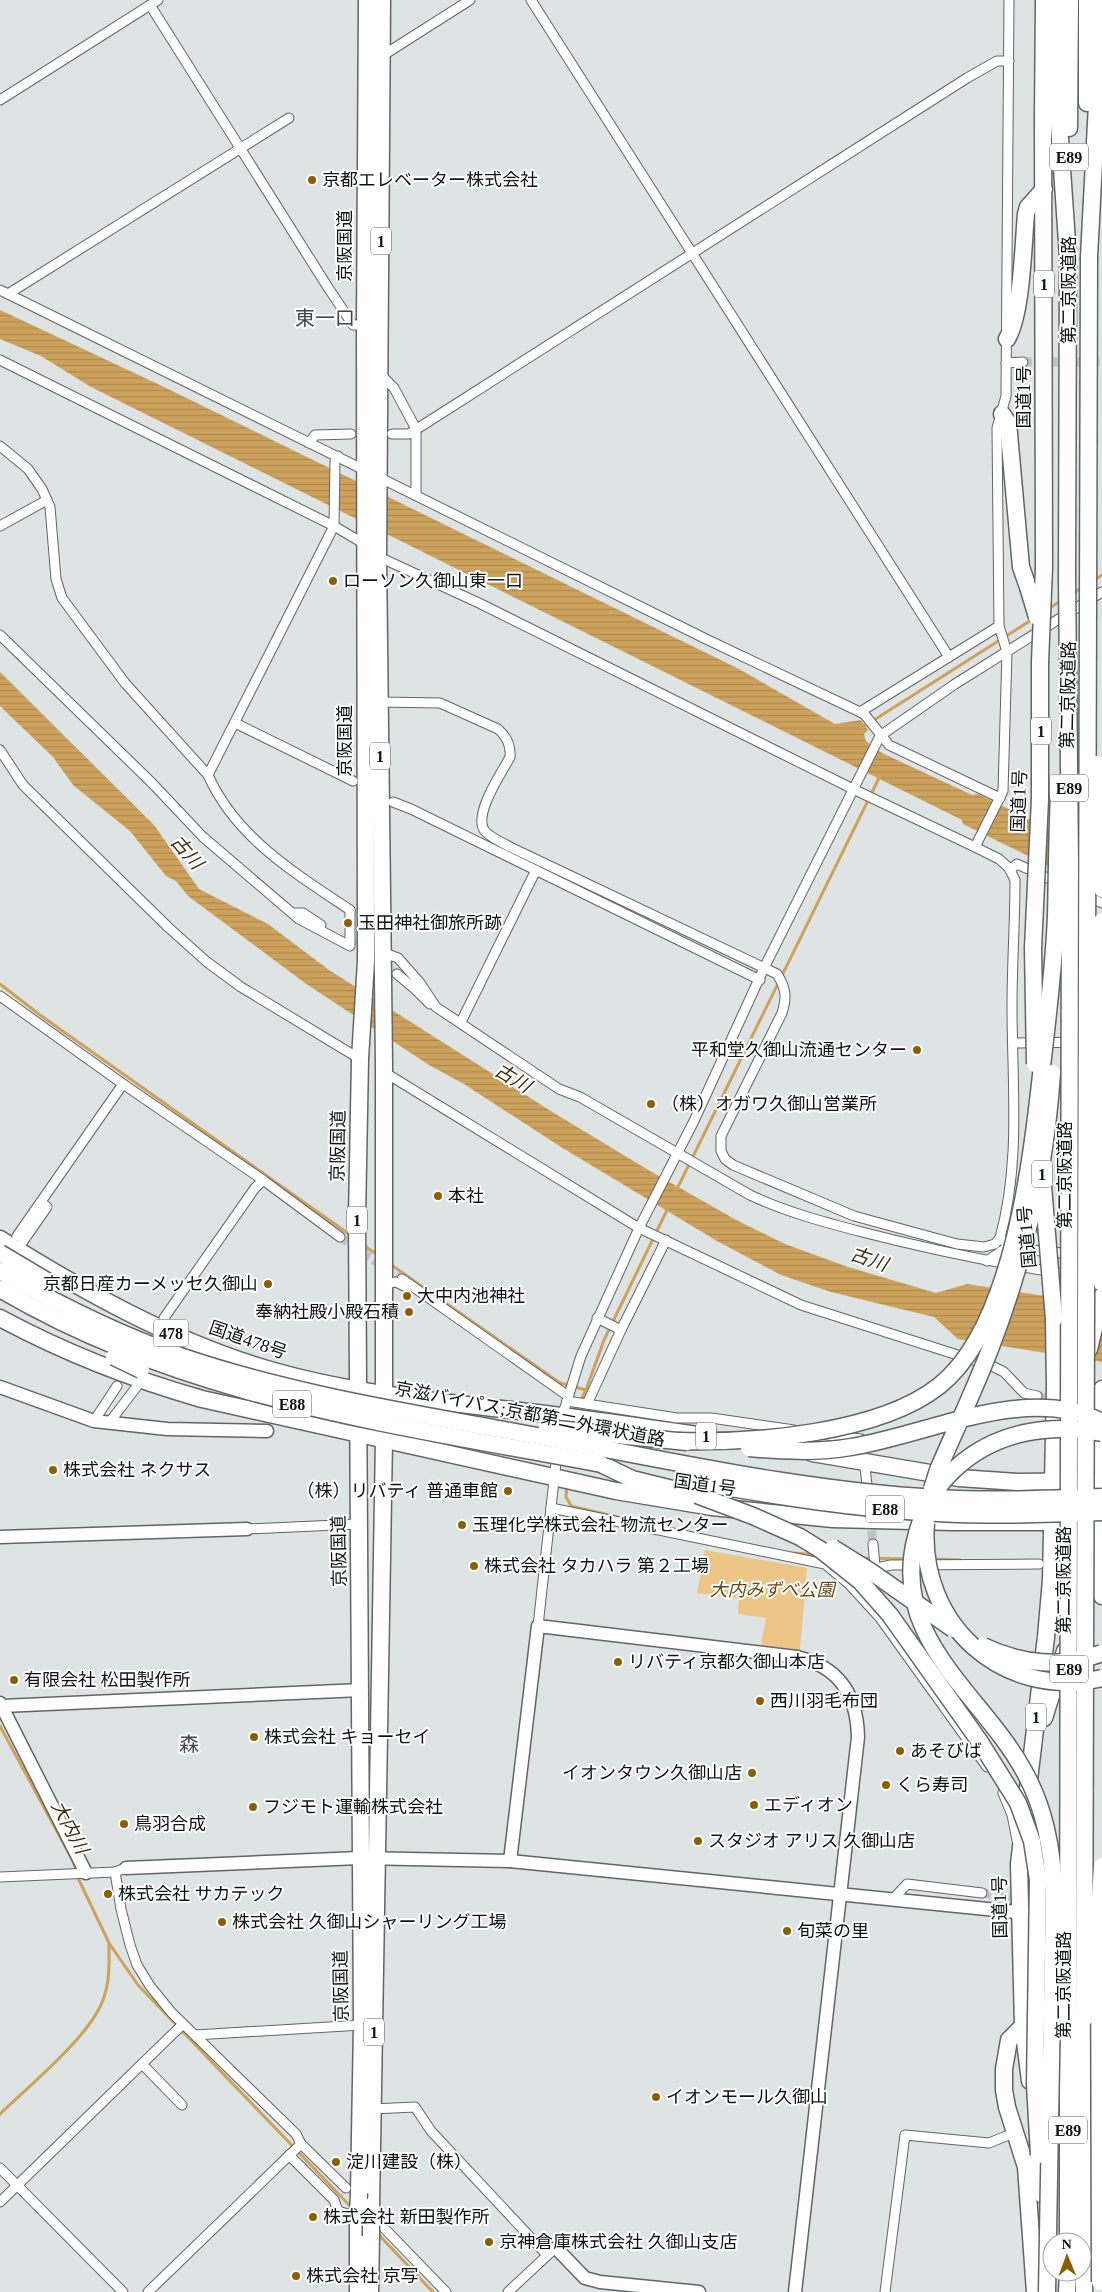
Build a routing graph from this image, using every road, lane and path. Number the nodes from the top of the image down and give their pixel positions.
1 (367, 0) edge
2 (382, 0) edge
3 (470, 0) edge
4 (531, 0) edge
5 (1009, 0) edge
6 (1044, 0) edge
7 (1056, 0) edge
8 (1070, 0) edge
9 (1086, 0) edge
10 (1099, 0) edge
11 (154, 3) edge
12 (382, 56) junction
13 (1009, 61) junction
14 (0, 100) edge
15 (289, 118) dead end
16 (240, 148) junction
17 (1044, 189) junction
18 (693, 254) junction
19 (1068, 257) junction
20 (1089, 257) junction
21 (4, 292) edge
22 (365, 325) junction
23 (1007, 339) junction
24 (0, 360) edge
25 (1023, 362) tunnel mouth
26 (1006, 363) junction
27 (379, 372) junction
28 (1002, 414) junction
29 (416, 429) junction
30 (351, 434) dead end
31 (392, 434) dead end
32 (309, 444) junction
33 (0, 446) edge
34 (337, 459) junction
35 (372, 476) junction
36 (416, 495) junction
37 (47, 500) junction
38 (335, 523) junction
39 (0, 526) edge
40 (372, 545) junction
41 (1089, 576) junction
42 (1067, 578) junction
43 (1102, 592) edge
44 (1000, 628) junction
45 (0, 634) edge
46 (1006, 649) junction
47 (1040, 655) junction
48 (949, 657) junction
49 (380, 702) junction
50 (862, 714) junction
51 (235, 723) junction
52 (877, 737) junction
53 (0, 750) edge
54 (208, 775) junction
55 (352, 781) dead end
56 (853, 789) junction
57 (999, 799) junction
58 (393, 802) dead end
59 (975, 847) junction
60 (536, 870) junction
61 (1010, 870) junction
62 (1102, 889) edge
63 (365, 898) junction
64 (1102, 903) edge
65 (350, 910) junction
66 (295, 913) junction
67 (1056, 916) junction
68 (1102, 921) edge
69 (347, 942) tunnel mouth
70 (382, 952) junction
71 (764, 968) junction
72 (389, 972) junction
73 (760, 980) junction
74 (0, 996) edge
75 (436, 1007) junction
76 (461, 1022) junction
77 (1102, 1042) edge
78 (1013, 1043) junction
79 (360, 1055) junction
80 (384, 1068) junction
81 (123, 1084) junction
82 (676, 1156) junction
83 (263, 1180) junction
84 (41, 1202) junction
85 (640, 1226) junction
86 (340, 1237) tunnel mouth
87 (1000, 1238) junction
88 (0, 1239) edge
89 (666, 1240) junction
90 (17, 1243) junction
91 (1009, 1246) junction
92 (0, 1253) edge
93 (1102, 1258) edge
94 (987, 1261) junction
95 (0, 1271) edge
96 (402, 1279) tunnel mouth
97 (1102, 1279) edge
98 (1102, 1283) edge
99 (384, 1284) junction
100 (186, 1286) junction
101 (0, 1289) edge
102 (427, 1296) junction
103 (1102, 1296) edge
104 (0, 1302) edge
105 (0, 1318) edge
106 (597, 1318) junction
107 (158, 1322) junction
108 (621, 1330) junction
109 (141, 1376) junction
110 (117, 1386) dead end
111 (0, 1387) edge
112 (358, 1389) junction
113 (1102, 1389) edge
114 (1102, 1395) edge
115 (1037, 1396) tunnel mouth
116 (382, 1401) junction
117 (565, 1404) junction
118 (587, 1404) junction
119 (94, 1421) junction
120 (1102, 1422) edge
121 (110, 1423) junction
122 (267, 1431) dead end
123 (358, 1433) junction
124 (1102, 1433) edge
125 (384, 1438) junction
126 (678, 1441) junction
127 (862, 1444) dead end
128 (601, 1464) junction
129 (865, 1468) dead end
130 (555, 1478) junction
131 (1054, 1482) junction
132 (1101, 1486) edge
133 (868, 1493) dead end
134 (722, 1504) junction
135 (1076, 1504) junction
136 (551, 1508) junction
137 (1102, 1518) edge
138 (1053, 1522) junction
139 (359, 1524) junction
140 (247, 1529) joint
141 (0, 1537) edge
142 (873, 1544) tunnel mouth
143 (1039, 1564) dead end
144 (875, 1566) junction
145 (849, 1584) junction
146 (1102, 1596) edge
147 (538, 1626) junction
148 (1102, 1653) edge
149 (1102, 1678) edge
150 (361, 1690) junction
151 (1, 1704) edge
152 (1030, 1766) junction
153 (360, 1858) junction
154 (378, 1858) junction
155 (510, 1861) junction
156 (1019, 1864) junction
157 (1102, 1866) edge
158 (121, 1870) junction
159 (84, 1873) junction
160 (0, 1877) edge
161 (982, 1893) tunnel mouth
162 (839, 1894) junction
163 (893, 1899) junction
164 (1019, 1912) junction
165 (1102, 1921) edge
166 (183, 2024) junction
167 (362, 2025) junction
168 (1023, 2026) junction
169 (195, 2035) junction
170 (142, 2064) junction
171 (182, 2105) dead end
172 (372, 2109) junction
173 (1016, 2132) junction
174 (301, 2144) junction
175 (289, 2155) junction
176 (0, 2168) edge
177 (17, 2186) junction
178 (352, 2191) junction
179 (0, 2202) edge
180 (362, 2212) junction
181 (378, 2232) junction
182 (1068, 2232) edge
183 (1102, 2240) edge
184 (552, 2251) junction
185 (1101, 2287) edge
186 (622, 2288) edge
187 (123, 2292) edge
188 (148, 2292) edge
189 (358, 2292) edge
190 (370, 2292) edge
191 (446, 2292) edge
192 (508, 2292) edge
193 (699, 2292) edge
194 (795, 2292) edge
195 (885, 2292) edge
196 (1035, 2292) edge
197 (1047, 2292) edge
198 (1084, 2292) edge

1 - 22 highway, 京阪国道 / 1
2 - 12 highway, 京阪国道 / 1
3 - 12 street
4 - 18 street
5 - 13 street
6 - 17 highway, 国道1号 / 1
7 - 19 highway
8 - 19 highway, 第二京阪道路 / E89
9 - 20 highway, 第二京阪道路 / E89
10 - 20 highway
11 - 14 street
11 - 16 street
12 - 27 highway, 京阪国道 / 1
13 - 18 street
13 - 23 street
15 - 16 street
16 - 21 street
16 - 22 street
17 - 23 highway
17 - 47 highway, 国道1号 / 1, bridge
18 - 29 street
18 - 48 street
19 - 42 highway, 第二京阪道路 / E89, bridge
20 - 41 highway, 第二京阪道路 / E89, bridge
21 - 32 street
22 - 35 highway, 京阪国道 / 1
23 - 26 street
24 - 38 street
25 - 26 street
26 - 28 street
27 - 29 street
27 - 35 highway, 京阪国道 / 1
28 - 44 street
28 - 47 highway, bridge
29 - 31 street
29 - 36 street
30 - 32 street
32 - 34 street
33 - 37 street
34 - 35 street
34 - 38 street
35 - 36 street
35 - 40 highway, 京阪国道 / 1
36 - 50 street
37 - 39 street
37 - 54 street
38 - 40 street
38 - 51 street
40 - 49 highway, 京阪国道 / 1
40 - 56 street
40 - 63 highway, 京阪国道 / 1
41 - 62 highway, bridge
41 - 198 highway, 第二京阪道路 / E89, bridge
42 - 67 highway, bridge
42 - 182 highway, 第二京阪道路 / E89, bridge
43 - 46 street
44 - 46 street
44 - 48 street
45 - 66 street
46 - 52 street
46 - 57 street
47 - 131 highway, 国道1号 / 1, bridge
48 - 50 street
49 - 70 highway, 京阪国道 / 1
49 - 71 street
50 - 52 street
51 - 54 street
51 - 55 street
52 - 56 street
52 - 57 street
53 - 79 street
54 - 65 street
56 - 59 street
56 - 71 street
57 - 59 street
58 - 60 street
59 - 61 street
60 - 73 street
60 - 76 street
61 - 64 street
61 - 78 street
63 - 65 street
63 - 79 highway, 京阪国道 / 1
65 - 66 street
66 - 69 street
67 - 126 highway, bridge
67 - 149 highway, bridge
68 - 98 highway, bridge
70 - 72 highway, 京阪国道 / 1
70 - 75 street
71 - 73 street
71 - 87 street
72 - 75 street
72 - 80 highway, 京阪国道 / 1
73 - 82 street
74 - 81 street
75 - 76 street
76 - 82 street
77 - 78 street
78 - 87 street
79 - 112 highway, 京阪国道 / 1
80 - 85 street
80 - 99 highway, 京阪国道 / 1
81 - 83 street
81 - 84 street
82 - 85 street
82 - 94 street
83 - 86 street
83 - 100 street
84 - 90 street
84 - 90 street
85 - 89 street
85 - 106 street
87 - 91 street
88 - 90 highway, 国道478号 / 478
89 - 108 street
89 - 115 street
90 - 107 highway, 国道478号 / 478
91 - 93 street
91 - 94 street
92 - 107 highway, bridge
94 - 97 street
95 - 116 highway, 京滋バイパス;京都第二外環状道路 / E88, bridge
96 - 102 street
99 - 102 street
99 - 116 highway, 京阪国道 / 1
100 - 107 street
100 - 107 street
101 - 128 highway, 京滋バイパス;京都第二外環状道路 / E88, bridge
102 - 117 street
103 - 135 highway, bridge
104 - 109 highway, bridge
105 - 109 highway
106 - 108 street
106 - 117 street
107 - 112 highway, 国道478号 / 478
108 - 118 street
109 - 121 street
109 - 123 highway
110 - 119 street
111 - 119 street
112 - 116 highway, 1
112 - 123 highway, 京阪国道 / 1
113 - 114 highway
114 - 132 highway
116 - 117 highway, 1
116 - 125 highway, 京阪国道 / 1
116 - 126 highway, bridge
116 - 135 highway, 京滋バイパス;京都第二外環状道路 / E88, bridge
117 - 118 street
117 - 130 street
117 - 131 highway, 1
118 - 127 street
119 - 121 street
120 - 126 highway, bridge
121 - 122 street
123 - 125 highway, 国道1号
123 - 139 highway, 京阪国道 / 1
124 - 197 highway, bridge
125 - 130 highway, 国道1号
125 - 154 highway, 京阪国道 / 1
128 - 134 highway, bridge
128 - 135 highway, 京滋バイパス;京都第二外環状道路 / E88, bridge
129 - 133 street
130 - 136 street
130 - 138 highway, 国道1号
131 - 135 highway, 1
131 - 138 highway, 国道1号 / 1
132 - 135 highway, E88, bridge
132 - 135 highway
132 - 137 highway
134 - 148 highway, bridge
134 - 197 highway, bridge
135 - 137 highway, E88, bridge
135 - 138 highway, 国道1号
135 - 138 highway
135 - 152 highway
136 - 145 street
136 - 147 street
137 - 146 highway
138 - 152 highway, 国道1号 / 1
139 - 140 street
139 - 150 highway, 京阪国道 / 1
140 - 141 street
142 - 144 street
143 - 144 street
144 - 145 street
145 - 156 street
147 - 155 street
147 - 162 street
150 - 151 street
150 - 153 highway, 京阪国道 / 1
151 - 159 street
152 - 156 highway, 国道1号 / 1
153 - 154 street
153 - 158 street
153 - 167 highway, 京阪国道 / 1
154 - 155 street
154 - 172 highway, 京阪国道 / 1
155 - 162 street
156 - 164 highway, 国道1号 / 1
157 - 185 highway, bridge
158 - 159 street
158 - 166 street
159 - 160 street
161 - 163 street
162 - 163 street
162 - 194 street
163 - 164 street
164 - 165 street
164 - 168 highway, 国道1号 / 1
166 - 169 street
166 - 170 street
167 - 169 street
167 - 178 highway, 京阪国道 / 1
168 - 173 highway
168 - 197 highway, 国道1号 / 1
169 - 174 street
170 - 171 street
170 - 177 street
172 - 180 highway, 京阪国道 / 1
172 - 184 street
173 - 195 street
173 - 196 highway
174 - 175 street
174 - 178 street
175 - 180 street
175 - 188 street
176 - 177 street
177 - 179 street
177 - 187 street
178 - 180 highway, 京阪国道 / 1, bridge
180 - 181 highway, 京阪国道 / 1, bridge
180 - 189 highway, 京阪国道 / 1
181 - 190 highway, 京阪国道 / 1
181 - 191 street
183 - 185 highway, bridge
184 - 186 street
184 - 192 street
186 - 193 street

